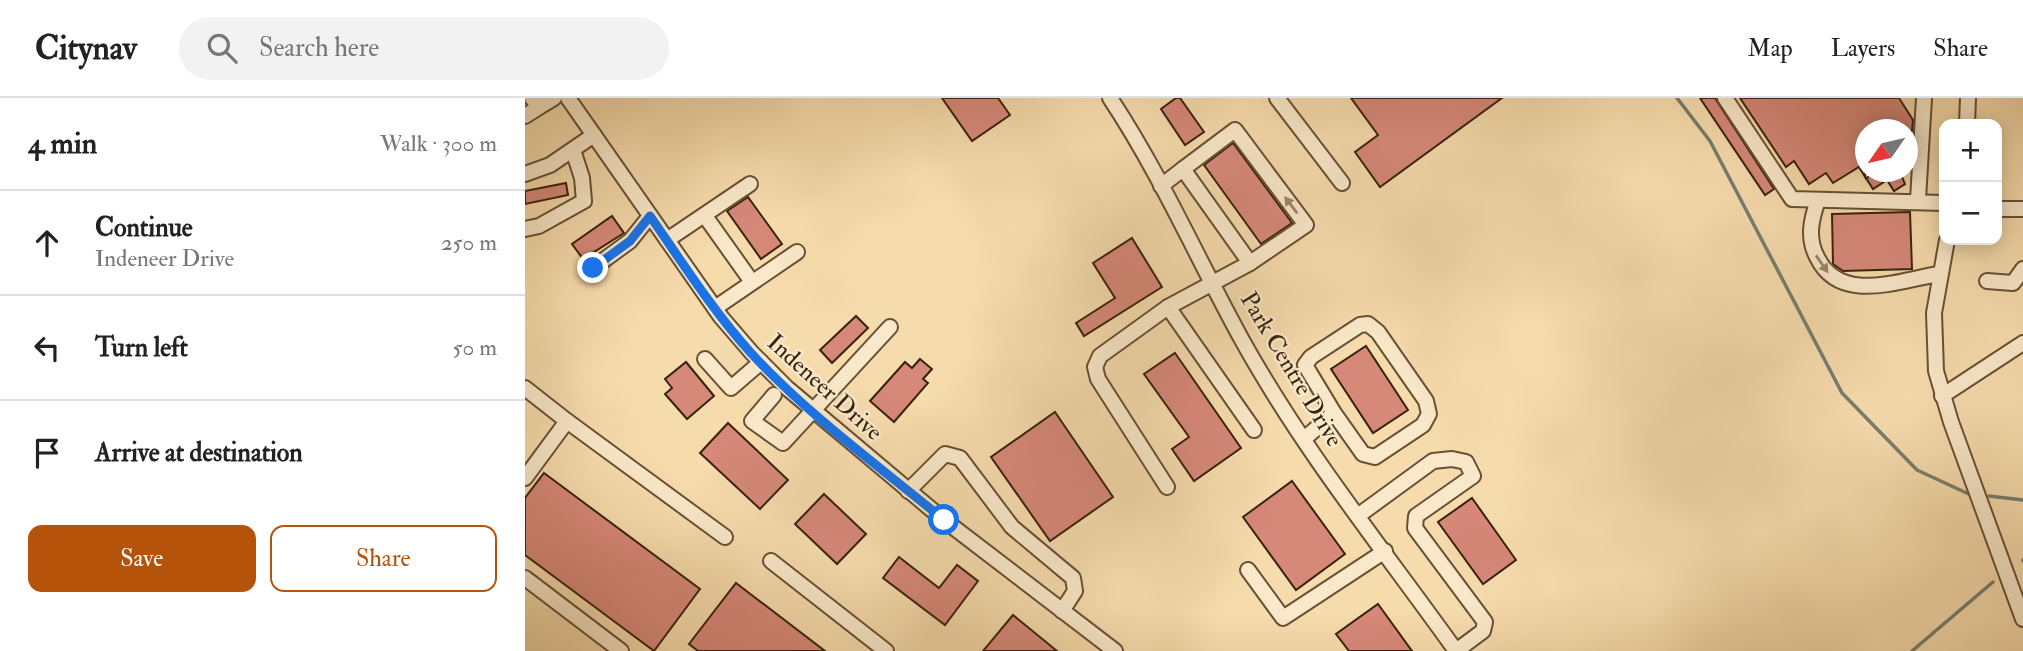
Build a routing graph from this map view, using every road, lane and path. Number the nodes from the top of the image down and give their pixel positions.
1 (554, 98) edge
2 (568, 98) edge
3 (1110, 98) edge
4 (1277, 98) edge
5 (1725, 98) edge
6 (1924, 98) edge
7 (1969, 98) edge
8 (535, 103) edge
9 (525, 116) edge
10 (1967, 119) edge
11 (594, 135) junction
12 (573, 150) junction
13 (1183, 169) junction
14 (525, 174) edge
15 (1342, 183) dead end
16 (750, 184) dead end
17 (1161, 186) junction
18 (1818, 200) junction
19 (1918, 200) junction
20 (1939, 202) edge
21 (2002, 209) edge
22 (2023, 211) edge
23 (650, 216) junction
24 (705, 216) junction
25 (525, 229) edge
26 (667, 240) junction
27 (1946, 245) edge
28 (797, 252) dead end
29 (1250, 263) junction
30 (593, 268) dead end
31 (2023, 269) edge
32 (1939, 274) junction
33 (1987, 281) dead end
34 (752, 282) junction
35 (1214, 284) junction
36 (1168, 307) junction
37 (715, 308) junction
38 (890, 327) dead end
39 (2023, 343) edge
40 (705, 359) dead end
41 (761, 362) junction
42 (525, 388) edge
43 (773, 395) dead end
44 (1942, 396) junction
45 (813, 411) junction
46 (1334, 412) junction
47 (567, 421) junction
48 (1254, 430) dead end
49 (1304, 439) junction
50 (525, 478) edge
51 (1167, 487) dead end
52 (908, 491) junction
53 (1359, 515) junction
54 (725, 537) dead end
55 (1385, 551) junction
56 (771, 561) dead end
57 (1248, 570) dead end
58 (525, 578) edge
59 (1062, 611) junction
60 (2023, 619) edge
61 (621, 651) edge
62 (886, 651) edge
63 (1115, 651) edge
64 (1456, 651) edge

1 - 8 street
2 - 11 street, Indeneer Drive
3 - 17 street, Park Centre Drive
4 - 15 street
5 - 18 street
6 - 19 street
7 - 10 street
8 - 9 street
11 - 12 street
11 - 23 street, Indeneer Drive
12 - 14 street
12 - 25 street
13 - 17 street
13 - 29 street
29 -> 13 street
16 - 24 street
17 - 35 street, Park Centre Drive
18 - 19 street
18 -> 32 street
19 - 20 street
21 - 22 street
23 - 26 street, Indeneer Drive
23 - 30 street
24 - 26 street
24 - 34 street
26 - 37 street, Indeneer Drive
27 - 32 street
28 - 34 street
29 - 35 street
31 - 33 street
32 - 44 street
34 - 37 street
35 - 36 street
35 - 49 street, Park Centre Drive
36 - 48 street
36 - 51 street
37 - 41 street, Indeneer Drive
38 - 45 street
39 - 44 street
40 - 41 street
41 - 45 street, Indeneer Drive
42 - 47 street
43 - 45 street
44 - 60 street
45 - 52 street, Indeneer Drive
46 - 46 street
46 - 49 street
47 - 50 street
47 - 54 street
49 - 53 street, Park Centre Drive
52 - 59 street, Indeneer Drive
52 - 59 street
53 - 55 street, Park Centre Drive
53 - 64 street
55 - 57 street
55 - 64 street, Park Centre Drive
56 - 62 street
58 - 61 street
59 - 63 street, Indeneer Drive

